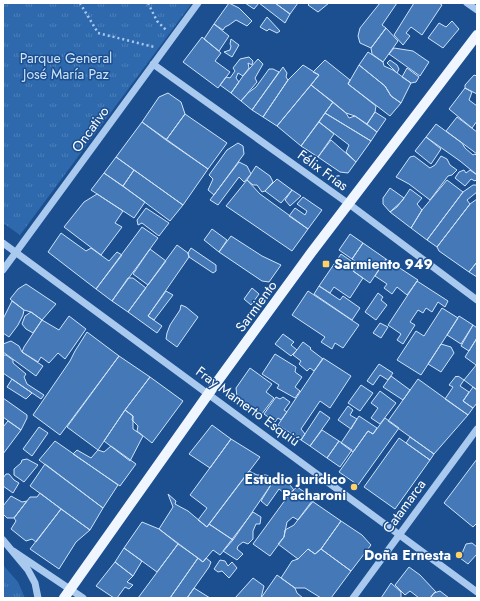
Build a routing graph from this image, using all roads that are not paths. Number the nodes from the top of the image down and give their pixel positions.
1 (198, 3) edge
2 (467, 3) edge
3 (477, 10) edge
4 (477, 35) edge
5 (153, 64) junction
6 (349, 204) junction
7 (3, 243) edge
8 (16, 252) junction
9 (3, 270) edge
10 (477, 300) edge
11 (209, 394) junction
12 (477, 429) edge
13 (399, 534) junction
14 (3, 540) edge
15 (13, 551) junction
16 (71, 589) junction
17 (477, 592) edge
18 (38, 598) edge
19 (64, 598) edge
20 (83, 598) edge
21 (353, 598) edge

1 - 5 street, Oncativo
2 - 3 street
4 - 6 main road, Sarmiento
5 - 6 street, Félix Frías
5 - 8 street, Oncativo
6 - 10 street, Félix Frías
6 - 11 main road, Sarmiento
7 - 8 street, Fray Mamerto Esquiú
8 - 9 street, Oncativo
8 - 11 street, Fray Mamerto Esquiú
11 - 13 street, Fray Mamerto Esquiú
11 - 16 main road, Sarmiento
12 - 13 street, Catamarca
13 - 17 street, Fray Mamerto Esquiú
13 - 21 street, Catamarca
14 - 15 street
15 - 16 street
15 - 18 street
16 - 19 main road, Sarmiento
16 - 20 street

